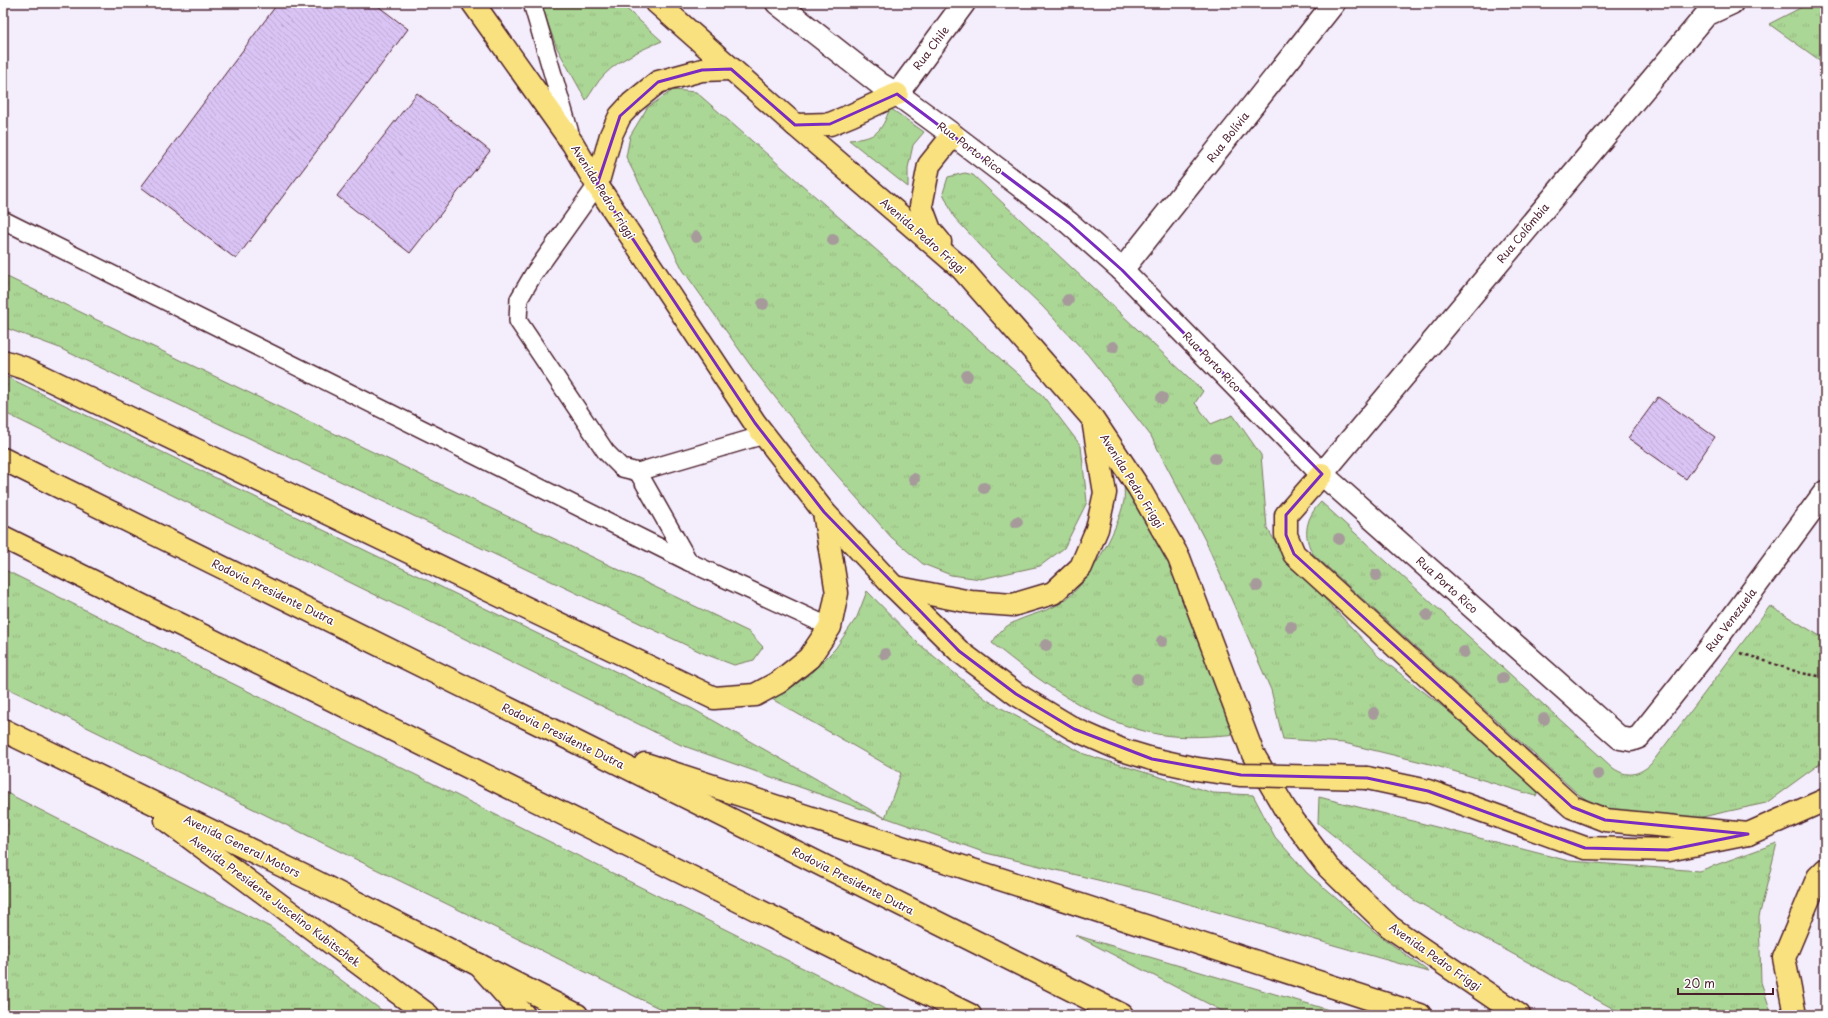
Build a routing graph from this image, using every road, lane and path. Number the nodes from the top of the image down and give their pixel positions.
1 (473, 3) edge
2 (532, 3) edge
3 (657, 3) edge
4 (777, 3) edge
5 (964, 3) edge
6 (1334, 3) edge
7 (1732, 3) edge
8 (731, 69) junction
9 (897, 94) junction
10 (795, 125) junction
11 (953, 135) junction
12 (572, 144) junction
13 (597, 185) junction
14 (3, 220) edge
15 (962, 269) junction
16 (1122, 270) junction
17 (3, 360) edge
18 (1093, 419) junction
19 (764, 435) junction
20 (3, 459) edge
21 (638, 472) junction
22 (1322, 474) junction
23 (1825, 492) edge
24 (824, 512) junction
25 (3, 537) edge
26 (689, 562) junction
27 (894, 587) junction
28 (830, 627) junction
29 (1713, 644) junction
30 (1825, 677) edge
31 (3, 730) edge
32 (1631, 740) joint
33 (576, 742) junction
34 (122, 787) junction
35 (1825, 800) edge
36 (1748, 834) junction
37 (1825, 870) edge
38 (479, 965) junction
39 (428, 1015) edge
40 (524, 1015) edge
41 (577, 1015) edge
42 (970, 1015) edge
43 (1122, 1015) edge
44 (1420, 1015) edge
45 (1519, 1015) edge
46 (1795, 1015) edge

1 - 12 main road, Avenida Pedro Friggi
2 - 12 lane
3 - 8 main road, Avenida Pedro Friggi
4 - 9 street, Rua Porto Rico
5 - 9 street, Rua Chile
6 - 16 street, Rua Bolívia
7 - 22 street, Rua Colômbia
8 - 10 main road, Avenida Pedro Friggi
8 - 13 main road
9 - 10 main road
9 - 11 street, Rua Porto Rico
10 - 15 main road, Avenida Pedro Friggi
11 - 15 main road
11 - 16 street, Rua Porto Rico
12 - 13 main road, Avenida Pedro Friggi
13 - 19 main road, Avenida Pedro Friggi
13 - 21 lane
14 - 26 lane
15 - 18 main road, Avenida Pedro Friggi
16 - 22 street, Rua Porto Rico
17 - 28 main road
18 - 27 main road
18 - 45 main road, Avenida Pedro Friggi
19 - 21 lane
19 - 24 main road, Avenida Pedro Friggi
20 - 33 main road, Rodovia Presidente Dutra
21 - 26 lane
22 - 32 street, Rua Porto Rico
22 - 36 main road
23 - 29 street, Rua Venezuela
24 - 27 main road, Avenida Pedro Friggi
24 - 28 main road
25 - 42 main road
26 - 28 lane
27 - 36 main road, Avenida Pedro Friggi, bridge
29 - 30 path
29 - 32 street, Rua Venezuela
31 - 34 main road, Avenida General Motors
33 - 43 main road, Rodovia Presidente Dutra
33 - 44 main road
34 - 38 main road, Avenida General Motors
34 - 39 main road, Avenida Presidente Juscelino Kubitschek
35 - 36 main road, Avenida Pedro Friggi
37 - 46 main road
38 - 40 main road
38 - 41 main road, Avenida General Motors

